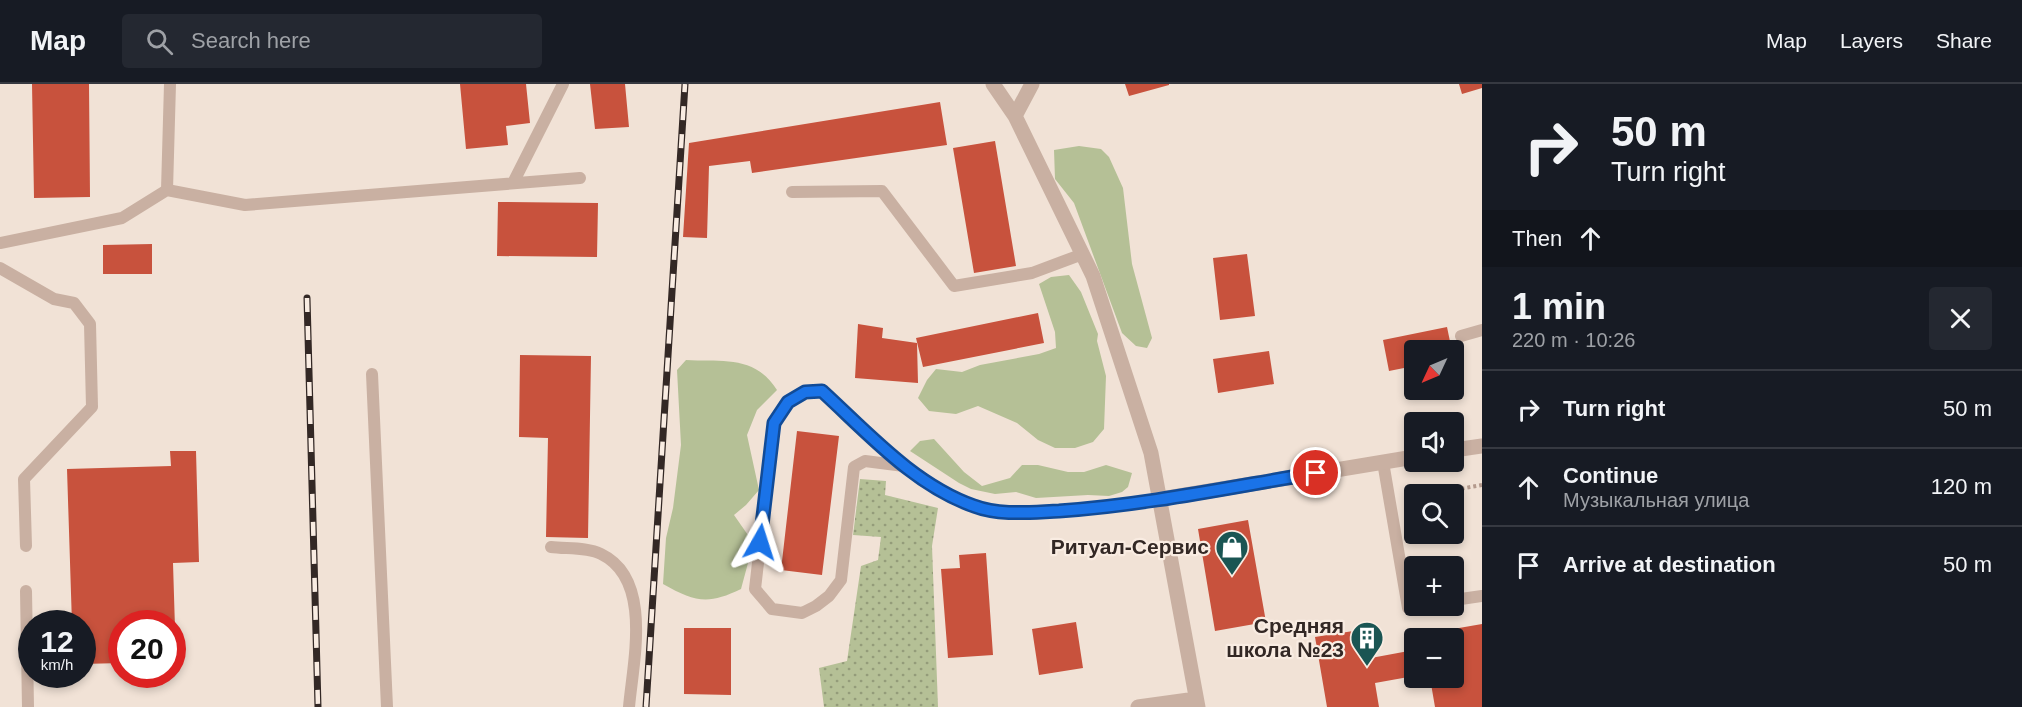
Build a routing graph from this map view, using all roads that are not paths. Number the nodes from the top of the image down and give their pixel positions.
1 (170, 84) edge
2 (563, 84) edge
3 (993, 84) edge
4 (1032, 84) edge
5 (1016, 116) junction
6 (580, 178) dead end
7 (513, 183) junction
8 (167, 190) junction
9 (792, 192) dead end
10 (0, 243) edge
11 (1083, 254) junction
12 (0, 268) edge
13 (1482, 330) edge
14 (1461, 336) dead end
15 (372, 374) dead end
16 (1482, 446) edge
17 (1464, 449) edge
18 (1404, 459) edge
19 (1383, 462) junction
20 (904, 466) junction
21 (1161, 499) junction
22 (26, 546) dead end
23 (551, 548) dead end
24 (1404, 585) edge
25 (26, 591) dead end
26 (1482, 596) edge
27 (1464, 599) edge
28 (1197, 703) edge
29 (28, 707) edge
30 (387, 707) edge
31 (629, 707) edge
32 (1138, 707) edge

1 - 8 lane
2 - 7 lane
3 - 5 street
4 - 5 street
5 - 11 street
6 - 7 lane
7 - 8 lane
8 - 10 lane
9 - 11 lane
11 - 21 street
12 - 22 lane
13 - 14 lane
15 - 30 lane
16 - 17 street
18 - 19 street
19 - 21 street
19 - 24 lane
20 - 20 lane
20 - 21 lane
21 - 28 street
23 - 31 lane
25 - 29 lane
26 - 27 lane
28 - 32 street

